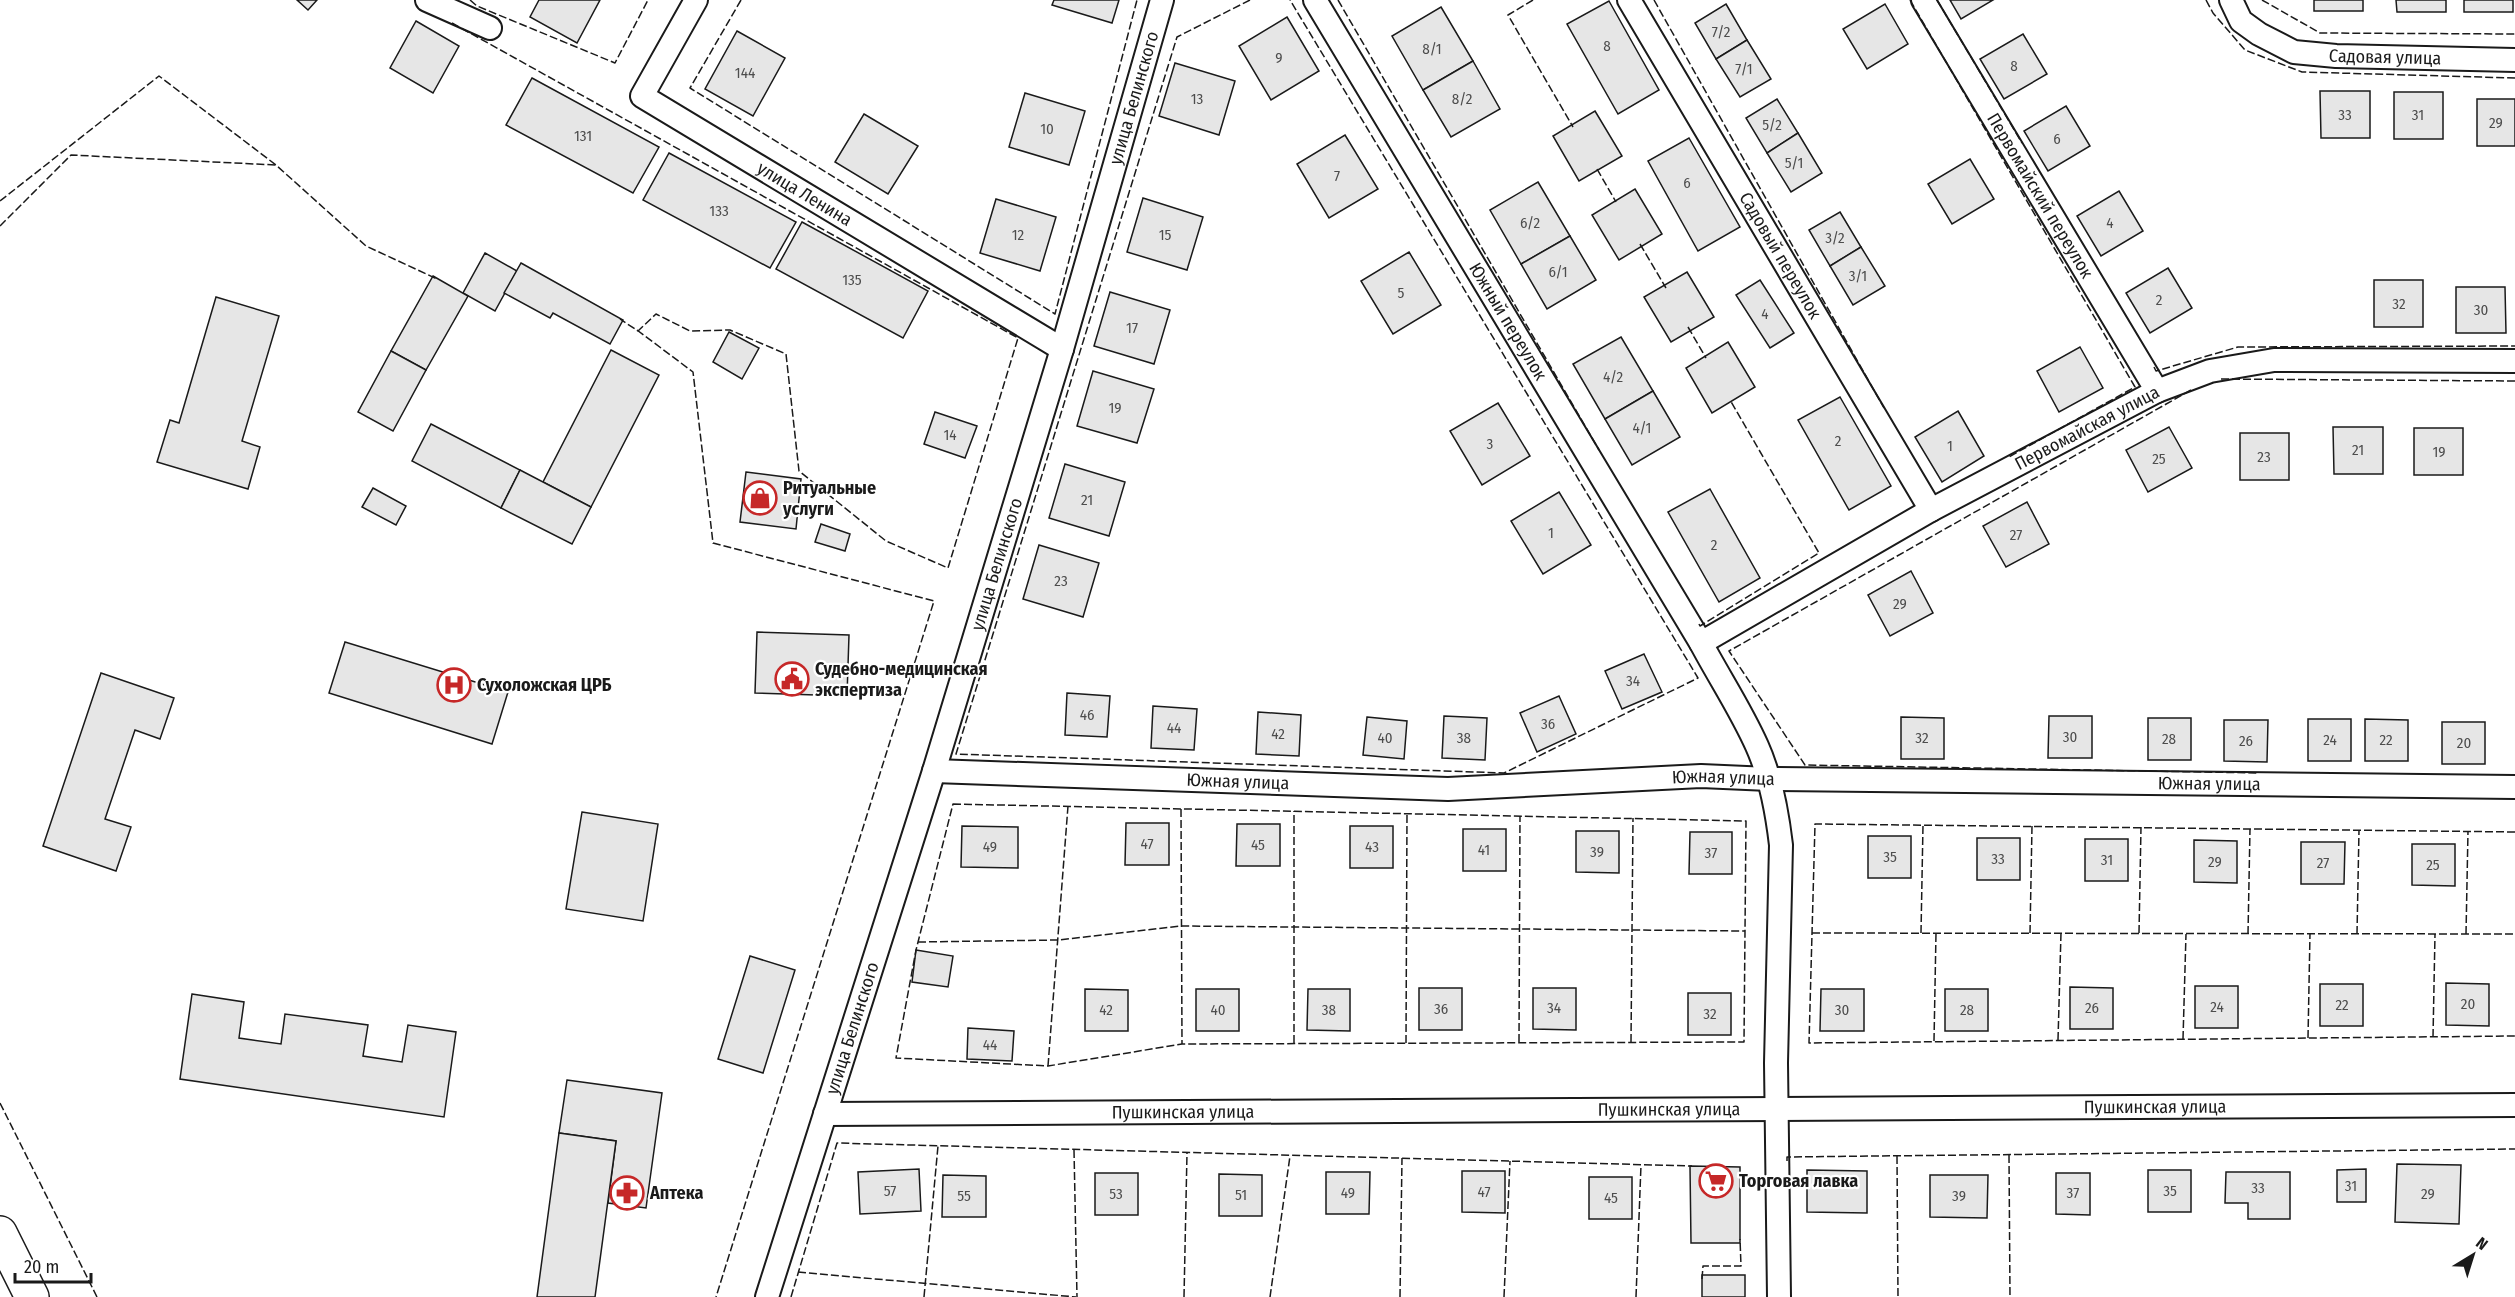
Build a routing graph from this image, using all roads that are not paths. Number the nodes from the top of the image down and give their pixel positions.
1 (427, 0) edge
2 (696, 0) edge
3 (1162, 0) edge
4 (1315, 0) edge
5 (1629, 0) edge
6 (1923, 0) edge
7 (2232, 0) edge
8 (490, 28) dead end
9 (2515, 60) edge
10 (1062, 349) junction
11 (2515, 361) edge
12 (2157, 391) junction
13 (1931, 510) junction
14 (1701, 643) junction
15 (934, 771) junction
16 (1769, 779) junction
17 (2515, 787) edge
18 (2515, 1106) edge
19 (1776, 1111) junction
20 (825, 1114) junction
21 (0, 1233) edge
22 (32, 1297) edge
23 (767, 1297) edge
24 (1779, 1297) edge

1 - 8 street
2 - 10 street, улица Ленина
3 - 10 street, улица Белинского
4 - 14 street, Южный переулок
5 - 13 street, Садовый переулок
6 - 12 street, Первомайский переулок
7 - 9 street, Садовая улица
10 - 15 street, улица Белинского
11 - 12 street, Первомайская улица
12 - 13 street, Первомайская улица
13 - 14 street, Первомайская улица
14 - 16 street, Южный переулок
15 - 16 street, Южная улица
15 - 20 street, улица Белинского
16 - 17 street, Южная улица
16 - 19 street, Южный переулок
18 - 19 street, Пушкинская улица
19 - 20 street, Пушкинская улица
19 - 24 street, Южный переулок
20 - 23 street, улица Белинского
21 - 22 main road

